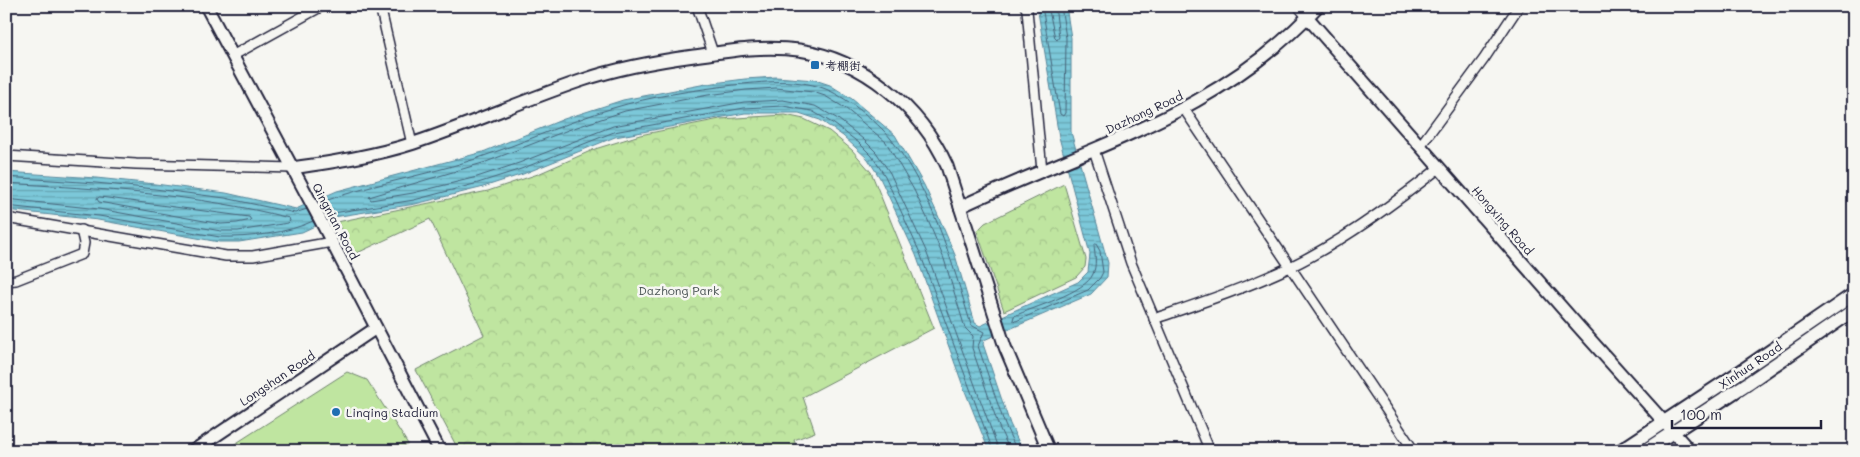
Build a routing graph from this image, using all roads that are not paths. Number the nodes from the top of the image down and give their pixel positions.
1 (206, 6) edge
2 (322, 6) edge
3 (380, 6) edge
4 (697, 6) edge
5 (1025, 6) edge
6 (1298, 6) edge
7 (1318, 6) edge
8 (1519, 6) edge
9 (1308, 18) junction
10 (712, 53) junction
11 (232, 56) junction
12 (1184, 109) junction
13 (412, 144) junction
14 (1420, 146) junction
15 (1094, 150) junction
16 (6, 156) edge
17 (292, 168) junction
18 (1439, 168) junction
19 (1042, 171) junction
20 (960, 207) junction
21 (6, 218) edge
22 (81, 230) junction
23 (332, 242) junction
24 (1291, 267) junction
25 (6, 281) edge
26 (1854, 294) edge
27 (1854, 310) edge
28 (1154, 319) junction
29 (376, 328) junction
30 (1664, 422) junction
31 (1673, 432) junction
32 (193, 451) edge
33 (440, 451) edge
34 (1049, 451) edge
35 (1210, 451) edge
36 (1414, 451) edge
37 (1620, 451) edge
38 (1644, 451) edge
39 (1690, 451) edge

1 - 11 street, Qingnian Road
2 - 11 street
3 - 13 street
4 - 10 street
5 - 19 street
6 - 9 street, Hongxing Road
7 - 9 street, Dazhong Road
8 - 14 street
9 - 12 street, Dazhong Road
9 - 14 street, Hongxing Road
10 - 13 street
10 - 20 street
11 - 17 street, Qingnian Road
12 - 15 street, Dazhong Road
12 - 24 street
13 - 17 street
14 - 18 street, Hongxing Road
15 - 19 street, Dazhong Road
15 - 28 street
16 - 17 street
17 - 23 street, Qingnian Road
18 - 24 street
18 - 30 street, Hongxing Road
19 - 20 street, Dazhong Road
20 - 34 street
21 - 22 street
22 - 23 street
22 - 25 street
23 - 29 street, Qingnian Road
24 - 28 street
24 - 36 street
26 - 30 main road, Xinhua Road
27 - 31 main road, Xinhua Road
28 - 35 street
29 - 32 street, Longshan Road
29 - 33 street, Qingnian Road
30 - 31 street, Hongxing Road
30 - 37 main road, Xinhua Road
31 - 38 main road, Xinhua Road
31 - 39 street, Hongxing Road

